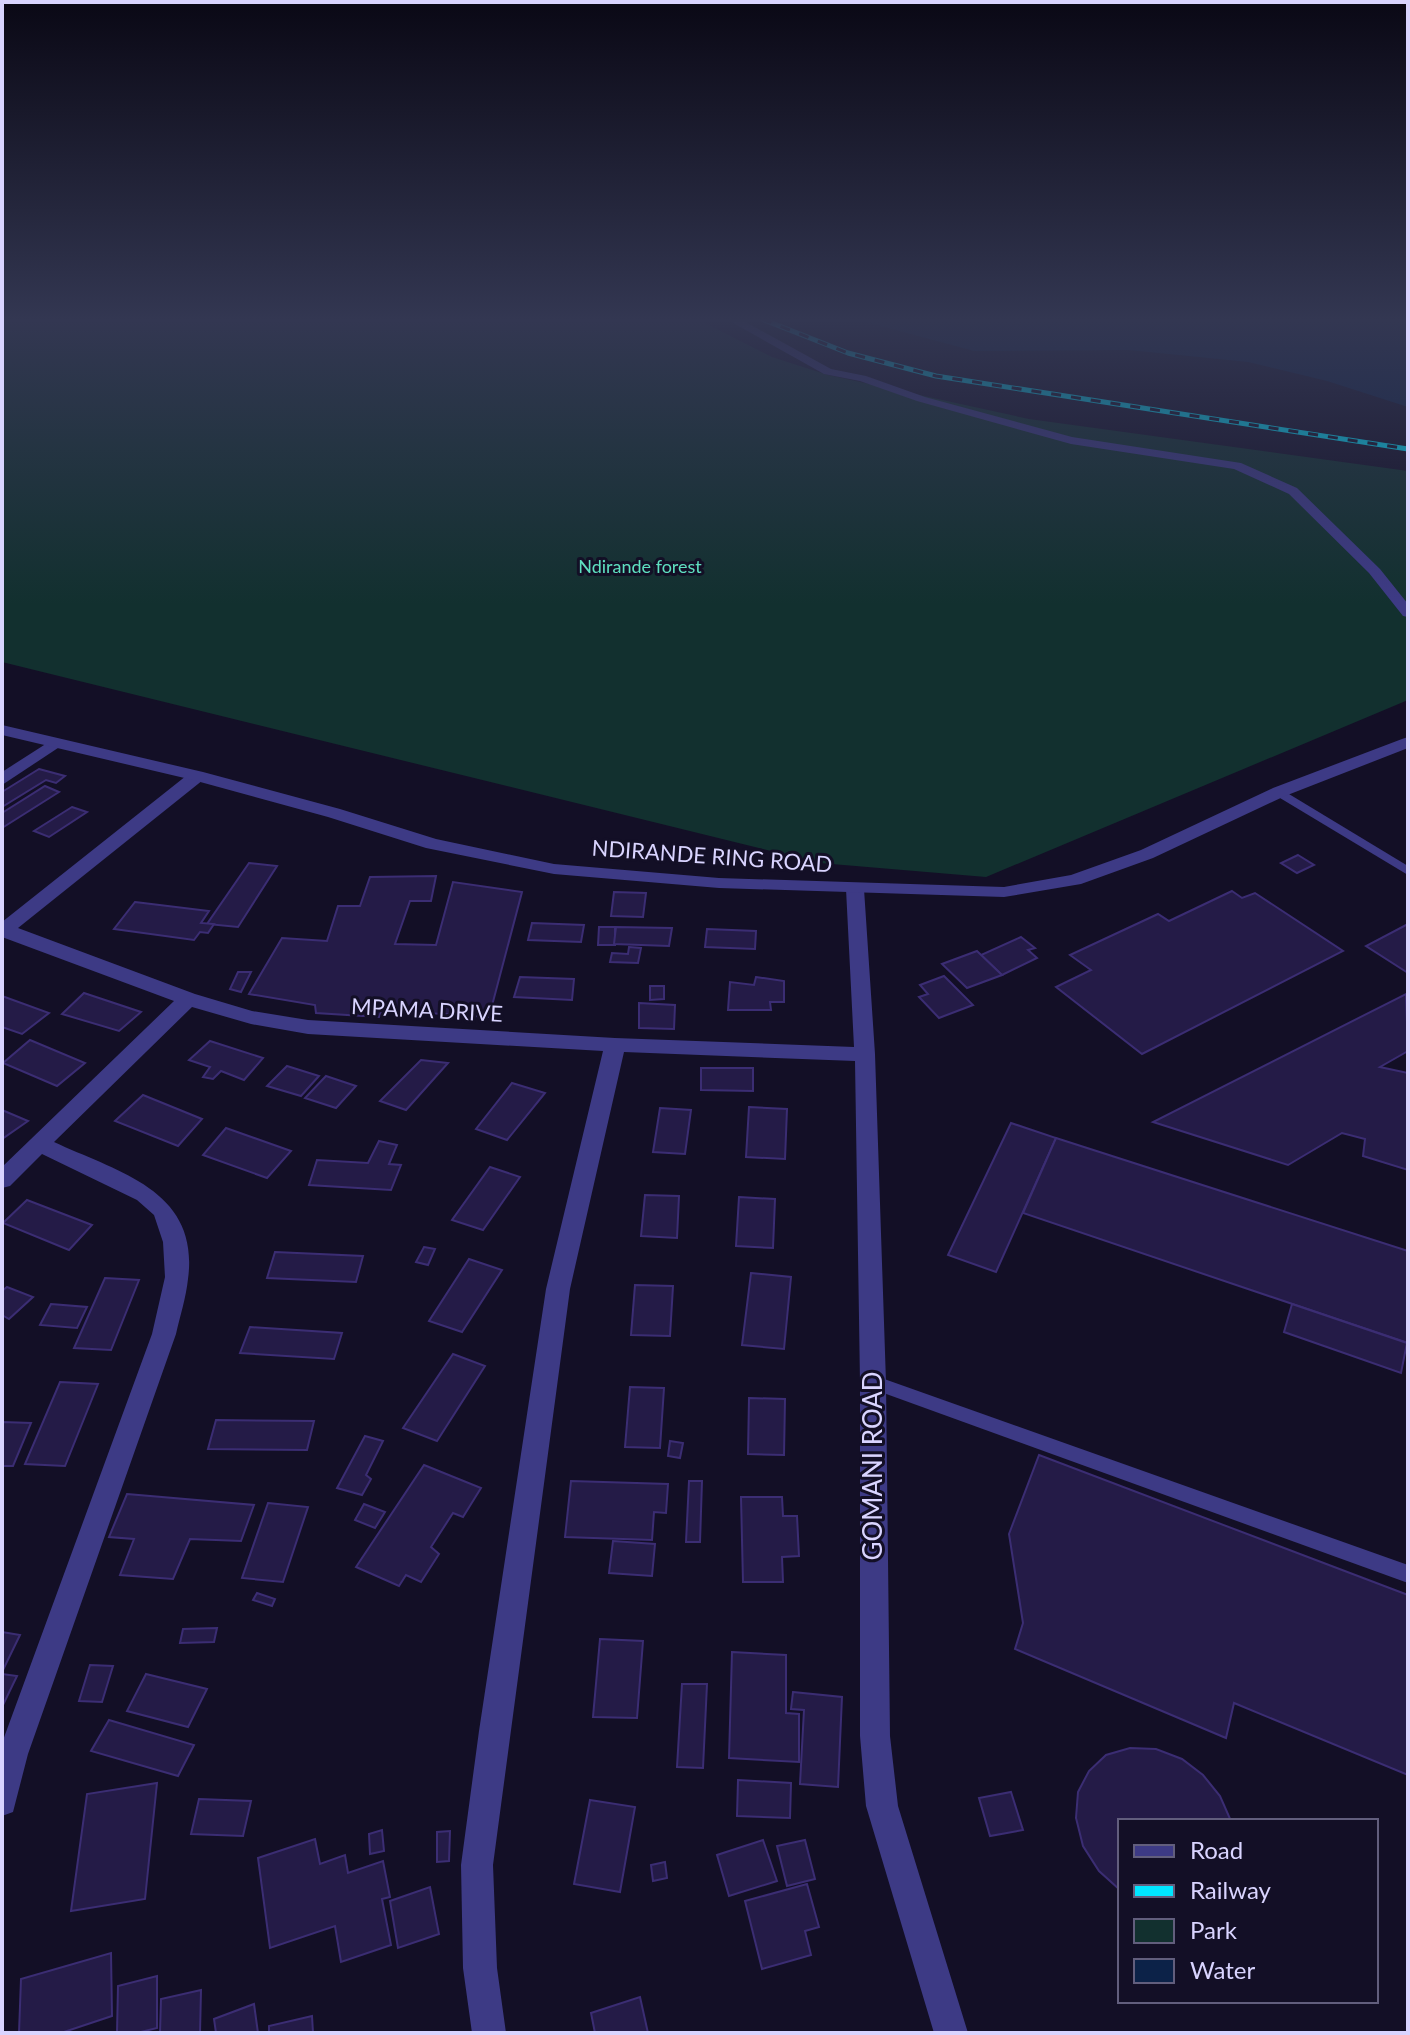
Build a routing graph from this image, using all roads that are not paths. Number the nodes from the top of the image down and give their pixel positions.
1 (976, 414) edge
2 (1408, 613) edge
3 (2, 730) edge
4 (1408, 742) edge
5 (55, 743) junction
6 (197, 776) junction
7 (2, 780) edge
8 (1279, 792) junction
9 (1408, 871) edge
10 (855, 889) junction
11 (3, 929) edge
12 (188, 999) junction
13 (615, 1045) junction
14 (865, 1054) junction
15 (41, 1145) junction
16 (2, 1180) edge
17 (873, 1382) junction
18 (1408, 1574) edge
19 (2, 1801) edge
20 (489, 2033) edge
21 (951, 2033) edge

1 - 2 street
3 - 5 street, NDIRANDE RING ROAD
4 - 8 street, NDIRANDE RING ROAD
5 - 6 street, NDIRANDE RING ROAD
5 - 7 street
6 - 10 street, NDIRANDE RING ROAD
6 - 11 street
8 - 9 lane
8 - 10 street, NDIRANDE RING ROAD
10 - 14 street, GOMANI ROAD
11 - 12 street, MPAMA DRIVE
12 - 13 street, MPAMA DRIVE
12 - 15 street
13 - 14 street, MPAMA DRIVE
13 - 20 street
14 - 17 street, GOMANI ROAD
15 - 16 street
15 - 19 street
17 - 18 lane
17 - 21 street, GOMANI ROAD

